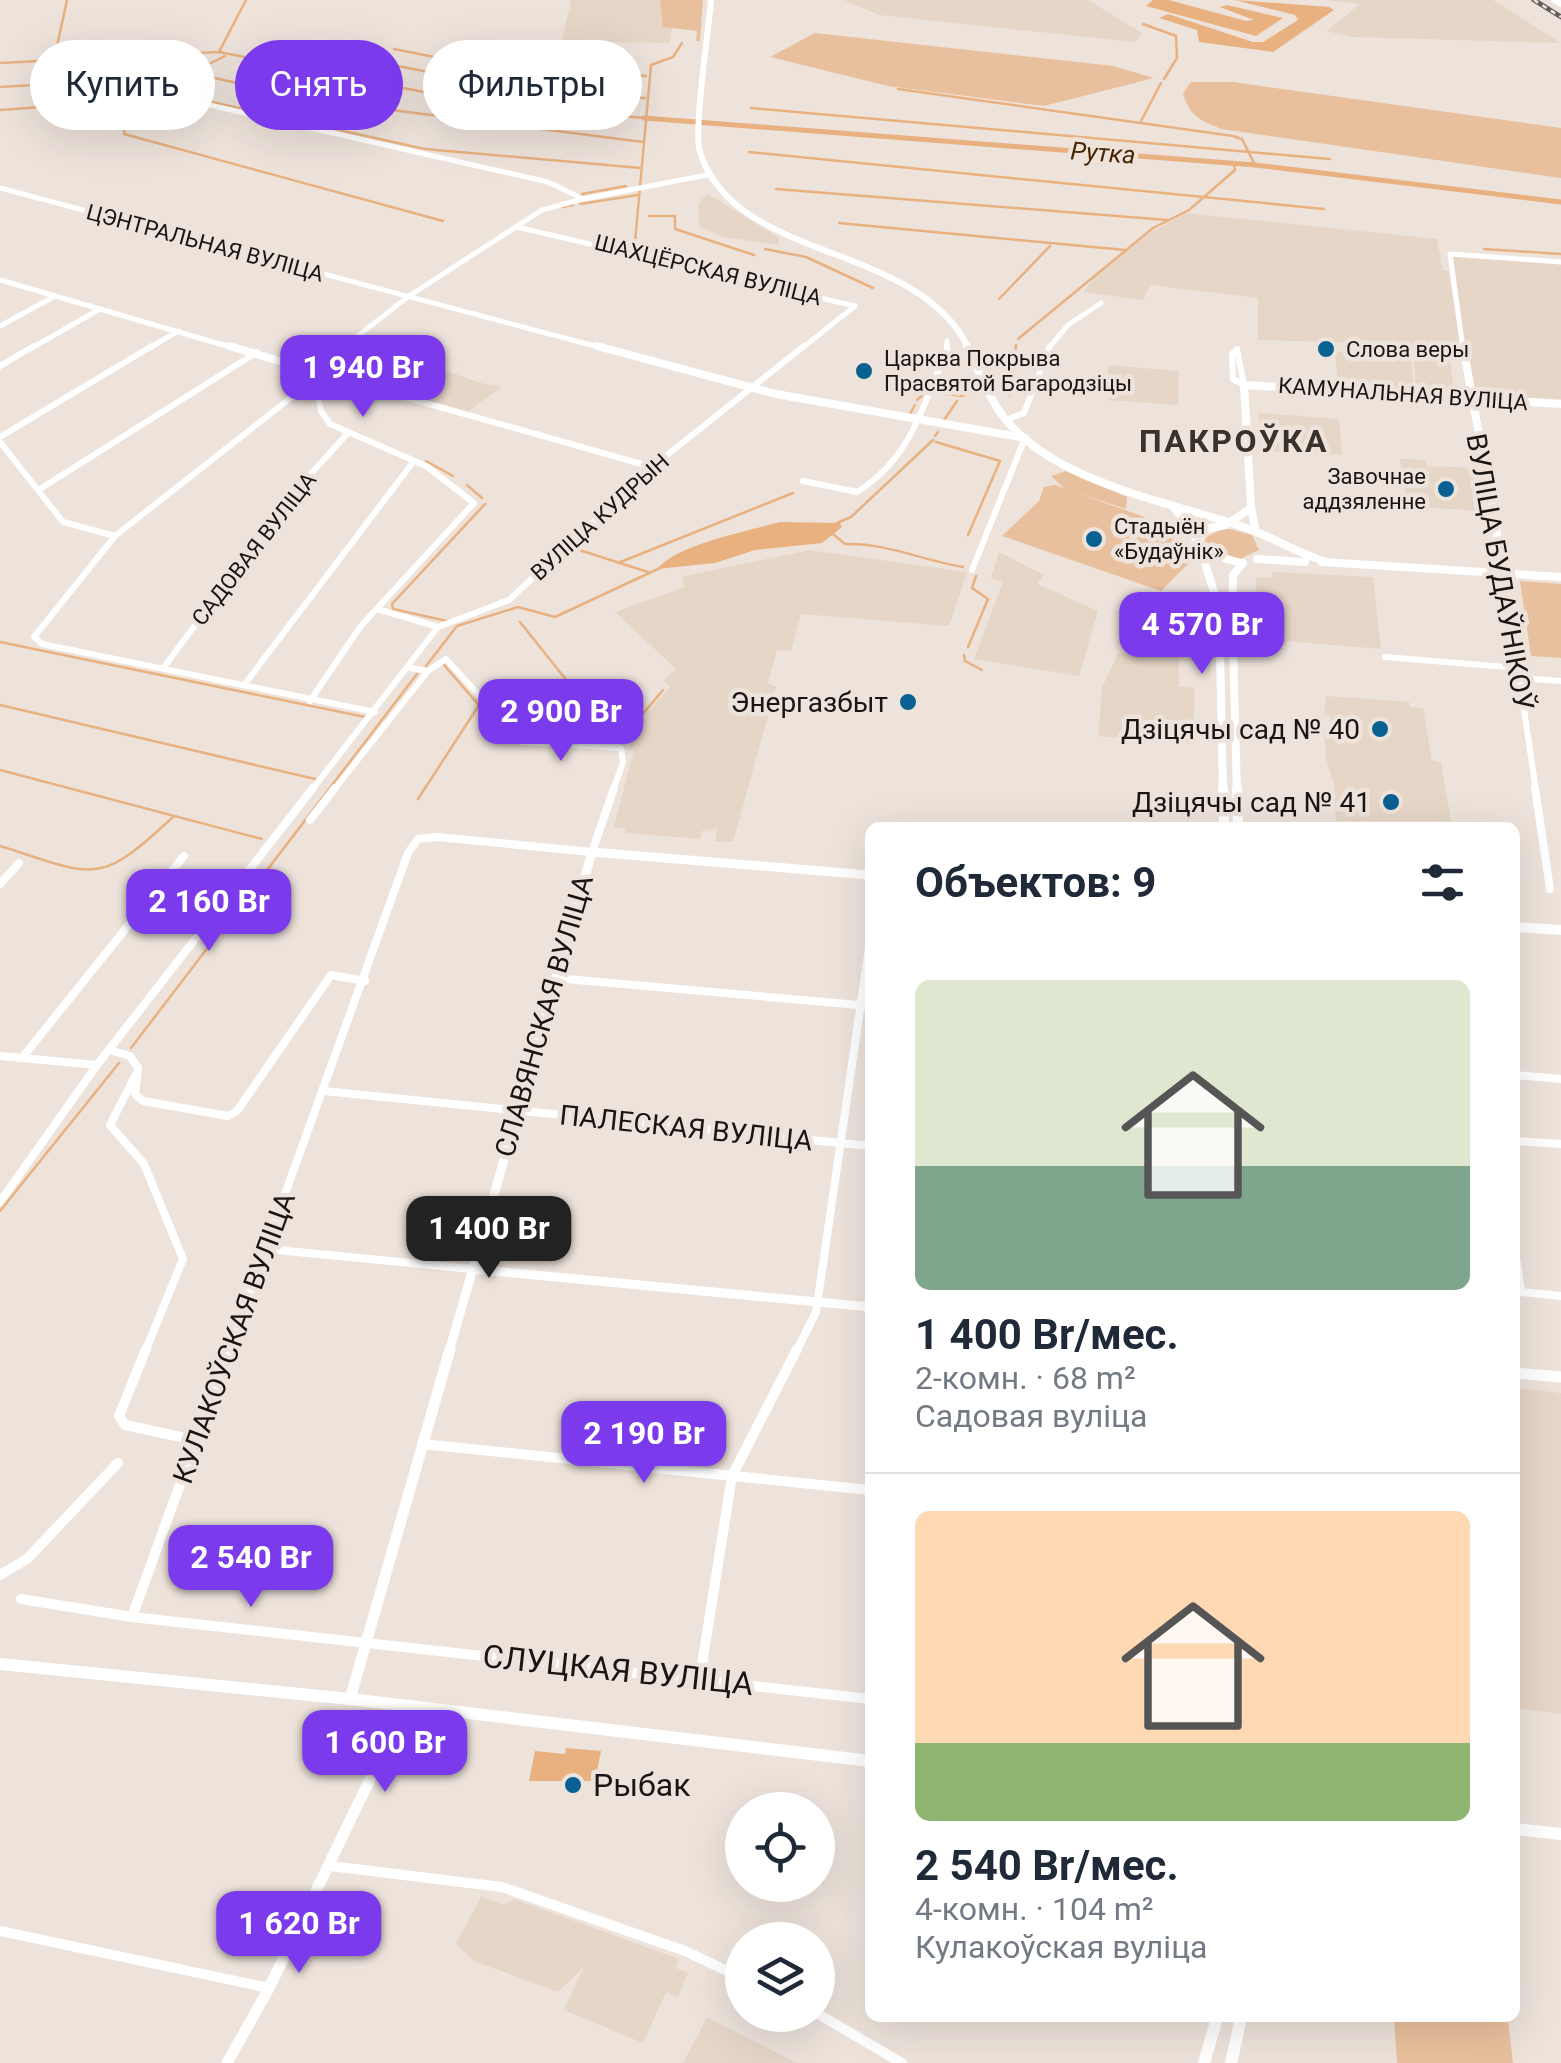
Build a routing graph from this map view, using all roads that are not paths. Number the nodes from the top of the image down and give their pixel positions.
1 (711, 0) edge
2 (1554, 0) edge
3 (1561, 4) edge
4 (215, 106) edge
5 (707, 175) junction
6 (0, 188) edge
7 (583, 199) junction
8 (517, 227) junction
9 (1450, 254) joint
10 (1561, 262) edge
11 (0, 280) edge
12 (56, 296) junction
13 (410, 296) junction
14 (1101, 302) dead end
15 (100, 309) junction
16 (0, 326) edge
17 (178, 331) junction
18 (948, 342) dead end
19 (256, 352) junction
20 (972, 356) junction
21 (948, 357) junction
22 (0, 366) edge
23 (313, 370) junction
24 (312, 381) junction
25 (1244, 385) junction
26 (752, 388) junction
27 (1470, 398) junction
28 (1561, 404) edge
29 (1006, 420) junction
30 (920, 422) junction
31 (348, 433) junction
32 (1025, 438) junction
33 (0, 439) edge
34 (414, 461) junction
35 (652, 467) junction
36 (804, 481) dead end
37 (40, 489) junction
38 (1170, 506) junction
39 (1251, 508) junction
40 (1238, 515) junction
41 (1201, 516) junction
42 (1226, 525) junction
43 (1260, 535) junction
44 (115, 536) junction
45 (1199, 548) junction
46 (1257, 559) junction
47 (1327, 562) junction
48 (1242, 563) junction
49 (972, 570) dead end
50 (1504, 574) junction
51 (1561, 577) edge
52 (377, 608) junction
53 (438, 628) junction
54 (1385, 658) dead end
55 (164, 668) junction
56 (410, 668) junction
57 (1518, 668) junction
58 (428, 671) junction
59 (1520, 678) junction
60 (1561, 680) edge
61 (244, 685) junction
62 (310, 701) junction
63 (375, 712) junction
64 (633, 716) dead end
65 (613, 747) junction
66 (310, 820) dead end
67 (1224, 822) edge
68 (1238, 822) edge
69 (592, 852) junction
70 (184, 856) dead end
71 (19, 863) dead end
72 (865, 875) edge
73 (0, 884) edge
74 (1550, 889) dead end
75 (1520, 926) edge
76 (1561, 930) edge
77 (555, 978) junction
78 (362, 981) junction
79 (865, 1005) edge
80 (109, 1050) junction
81 (0, 1056) edge
82 (22, 1058) junction
83 (96, 1065) junction
84 (135, 1076) junction
85 (1520, 1076) edge
86 (1561, 1079) edge
87 (324, 1091) junction
88 (516, 1112) junction
89 (1520, 1140) edge
90 (842, 1144) junction
91 (1561, 1144) edge
92 (865, 1146) edge
93 (0, 1202) edge
94 (266, 1250) junction
95 (472, 1269) junction
96 (1520, 1285) edge
97 (1561, 1296) edge
98 (817, 1302) junction
99 (865, 1306) edge
100 (1520, 1374) edge
101 (1561, 1378) edge
102 (191, 1440) junction
103 (422, 1444) junction
104 (118, 1464) dead end
105 (732, 1476) junction
106 (865, 1489) edge
107 (0, 1575) edge
108 (21, 1599) dead end
109 (127, 1616) junction
110 (366, 1642) junction
111 (0, 1664) edge
112 (700, 1677) junction
113 (865, 1698) edge
114 (350, 1699) junction
115 (405, 1707) junction
116 (865, 1760) edge
117 (1520, 1829) edge
118 (1561, 1834) edge
119 (330, 1866) junction
120 (0, 1931) edge
121 (725, 1970) edge
122 (269, 1988) junction
123 (1216, 2022) edge
124 (1240, 2022) edge
125 (835, 2024) edge
126 (226, 2063) edge
127 (902, 2063) edge
128 (1204, 2063) edge
129 (1231, 2063) edge

1 - 5 main road
2 - 3 main road
4 - 7 street
5 - 7 street
5 - 20 main road
6 - 13 street, ЦЭНТРАЛЬНАЯ ВУЛІЦА
7 - 8 street
8 - 13 street
8 - 26 street, ШАХЦЁРСКАЯ ВУЛІЦА
9 - 10 street
9 - 27 street, ВУЛІЦА БУДАЎНІКОЎ
11 - 12 street
12 - 15 street
12 - 16 street
13 - 23 street
13 - 26 street, ЦЭНТРАЛЬНАЯ ВУЛІЦА
14 - 29 street
15 - 17 street
15 - 22 street
17 - 19 street
17 - 33 street
18 - 21 street
19 - 23 street
19 - 37 street
20 - 21 street
20 - 29 main road
21 - 30 street
23 - 24 street
23 - 35 street
24 - 31 street
24 - 44 street
25 - 25 street
25 - 27 street, КАМУНАЛЬНАЯ ВУЛІЦА
25 - 39 street
26 - 30 street, ЦЭНТРАЛЬНАЯ ВУЛІЦА
26 - 35 street, ВУЛІЦА КУДРЫН
27 - 28 street, КАМУНАЛЬНАЯ ВУЛІЦА
27 - 50 street, ВУЛІЦА БУДАЎНІКОЎ
29 - 32 main road
30 - 32 street, ЦЭНТРАЛЬНАЯ ВУЛІЦА
30 - 36 street
31 - 34 street
31 - 55 street, САДОВАЯ ВУЛІЦА
32 - 38 main road
32 - 49 street
33 - 37 street
34 - 52 street
34 - 61 street
35 - 53 street, ВУЛІЦА КУДРЫН
37 - 44 street
38 - 41 main road
38 - 45 main road
39 - 40 main road
39 - 43 main road
40 - 41 main road
40 - 42 main road
41 - 42 main road
42 - 43 main road
42 - 45 main road
43 - 46 main road
43 - 47 main road
44 - 55 street
45 - 48 main road
45 - 67 main road
46 - 47 main road
46 - 48 main road
47 - 50 main road
48 - 68 main road
50 - 51 main road
50 - 57 street, ВУЛІЦА БУДАЎНІКОЎ
52 - 53 street
52 - 62 street
53 - 56 street
54 - 57 street
55 - 61 street
56 - 58 street
56 - 63 street
57 - 59 street, ВУЛІЦА БУДАЎНІКОЎ
58 - 65 street
58 - 66 street
59 - 60 street
59 - 74 street, ВУЛІЦА БУДАЎНІКОЎ
61 - 62 street
62 - 63 street
63 - 80 street
64 - 65 street
65 - 69 street
69 - 72 street
69 - 77 street, СЛАВЯНСКАЯ ВУЛІЦА
69 - 78 street, КУЛАКОЎСКАЯ ВУЛІЦА
70 - 82 street
71 - 73 street
75 - 76 main road
77 - 79 street
77 - 88 street, СЛАВЯНСКАЯ ВУЛІЦА
78 - 84 street
78 - 87 street, КУЛАКОЎСКАЯ ВУЛІЦА
79 - 90 street
80 - 83 street
80 - 84 street
81 - 82 street
82 - 83 street
83 - 93 street
84 - 102 street
85 - 86 street
87 - 88 street, ПАЛЕСКАЯ ВУЛІЦА
87 - 94 street, КУЛАКОЎСКАЯ ВУЛІЦА
88 - 90 street, ПАЛЕСКАЯ ВУЛІЦА
88 - 95 street, СЛАВЯНСКАЯ ВУЛІЦА
89 - 91 street
90 - 92 street, ПАЛЕСКАЯ ВУЛІЦА
90 - 98 street
94 - 95 street
94 - 102 street, КУЛАКОЎСКАЯ ВУЛІЦА
95 - 98 street
95 - 103 street, СЛАВЯНСКАЯ ВУЛІЦА
96 - 97 street
98 - 99 street
98 - 105 street
100 - 101 street
102 - 109 street, КУЛАКОЎСКАЯ ВУЛІЦА
103 - 105 street
103 - 110 street, СЛАВЯНСКАЯ ВУЛІЦА
104 - 107 street
105 - 106 street
105 - 112 street
108 - 109 street
109 - 110 street
110 - 112 street, СЛУЦКАЯ ВУЛІЦА
110 - 114 street, СЛАВЯНСКАЯ ВУЛІЦА
111 - 114 main road
112 - 113 street, СЛУЦКАЯ ВУЛІЦА
114 - 115 main road
115 - 116 main road
115 - 119 street
117 - 118 main road
119 - 121 street
119 - 122 street
120 - 122 street
122 - 126 street
123 - 128 main road
124 - 129 main road
125 - 127 street

